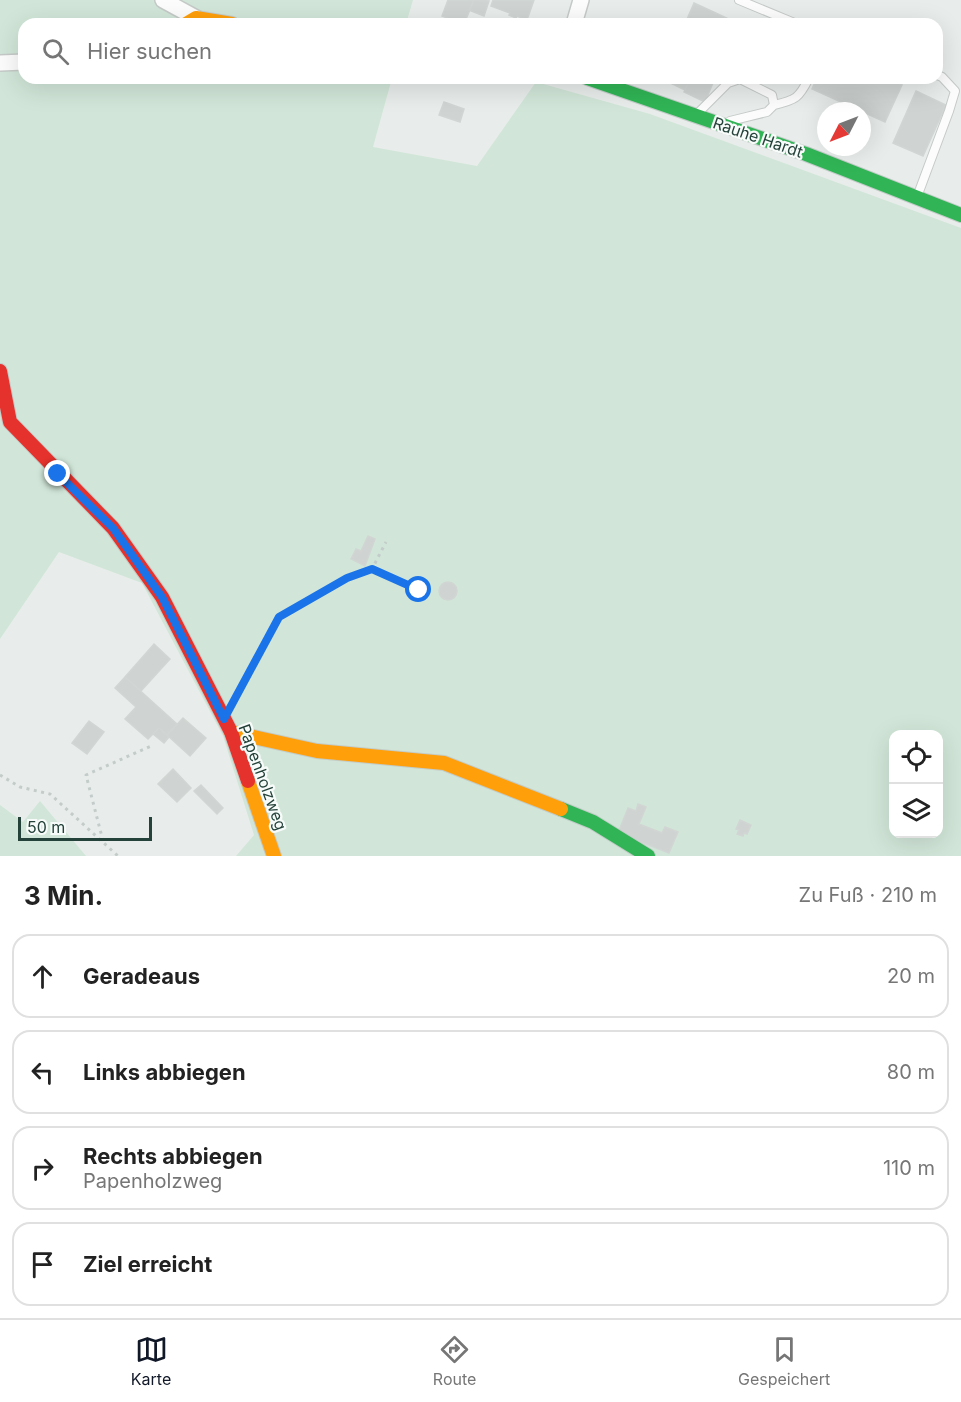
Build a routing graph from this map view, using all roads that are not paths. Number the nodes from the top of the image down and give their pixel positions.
1 (163, 0) edge
2 (581, 0) edge
3 (739, 0) edge
4 (187, 18) edge
5 (576, 18) edge
6 (782, 18) edge
7 (18, 62) edge
8 (0, 63) edge
9 (943, 78) edge
10 (605, 84) edge
11 (727, 84) edge
12 (750, 84) edge
13 (806, 84) edge
14 (774, 105) junction
15 (696, 115) junction
16 (720, 124) junction
17 (917, 197) junction
18 (961, 215) edge
19 (0, 371) edge
20 (231, 732) junction
21 (274, 856) edge
22 (648, 856) edge

1 - 4 street
2 - 5 street
3 - 6 lane
7 - 8 street
9 - 17 lane
10 - 15 street, Rauhe Hardt
11 - 15 lane
12 - 14 lane
13 - 14 lane
14 - 16 lane
15 - 16 street, Rauhe Hardt
16 - 17 street, Rauhe Hardt
17 - 18 street, Rauhe Hardt
19 - 20 street, Papenholzweg
20 - 21 street, Papenholzweg
20 - 22 street

